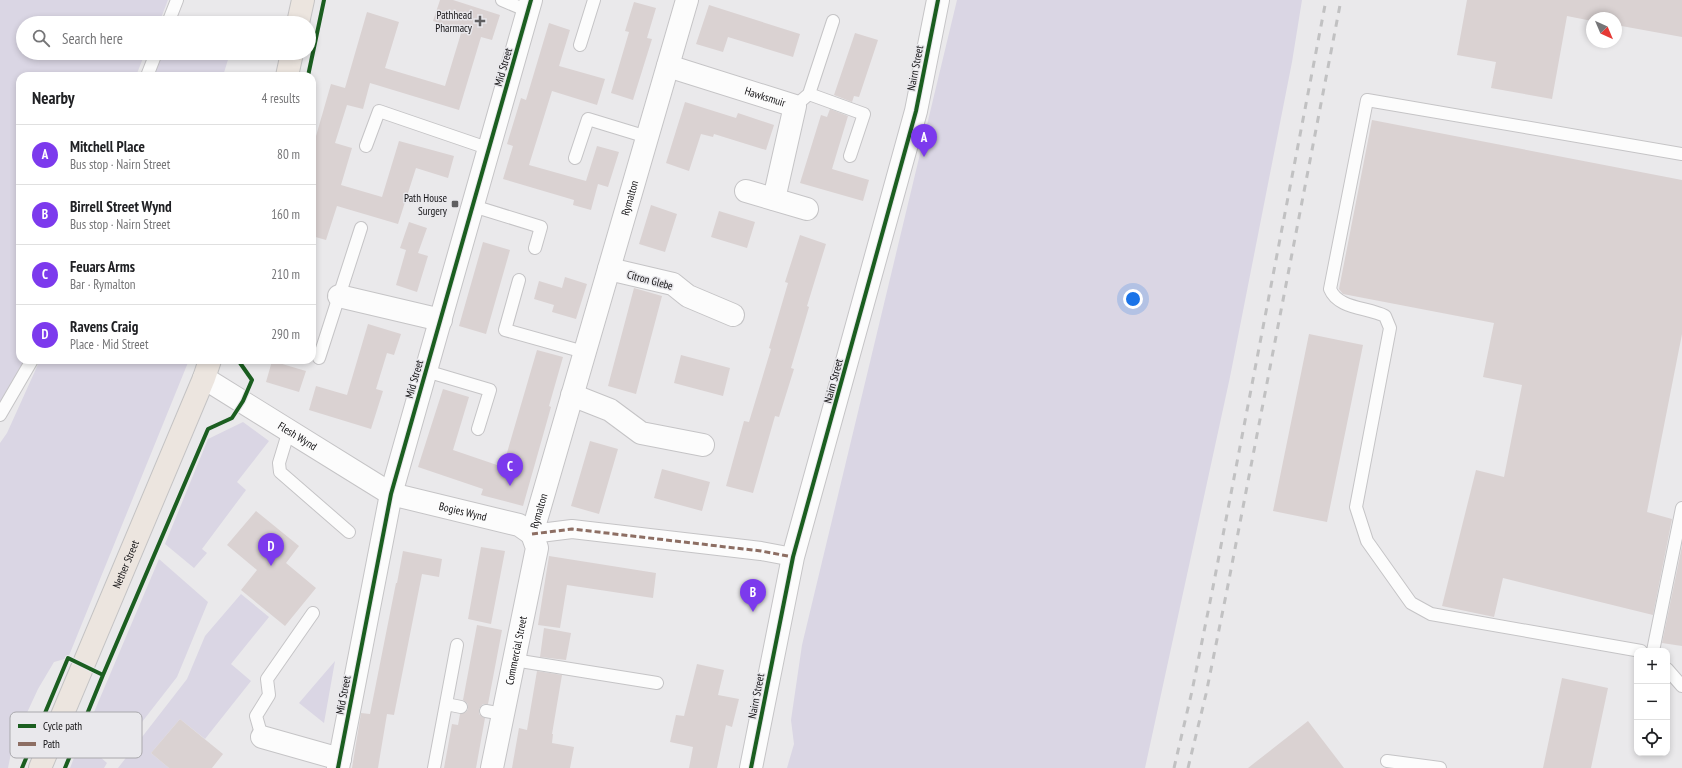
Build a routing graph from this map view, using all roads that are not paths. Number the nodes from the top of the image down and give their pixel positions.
1 (177, 0) edge
2 (303, 0) edge
3 (502, 0) edge
4 (594, 0) edge
5 (686, 0) edge
6 (937, 0) edge
7 (530, 6) edge
8 (171, 16) edge
9 (300, 16) edge
10 (833, 21) dead end
11 (580, 45) dead end
12 (153, 60) edge
13 (290, 60) edge
14 (668, 66) junction
15 (149, 72) edge
16 (288, 72) edge
17 (802, 100) junction
18 (647, 137) junction
19 (366, 146) dead end
20 (490, 149) junction
21 (1682, 154) edge
22 (850, 156) dead end
23 (575, 158) dead end
24 (746, 191) dead end
25 (774, 199) junction
26 (473, 206) junction
27 (806, 209) dead end
28 (361, 228) dead end
29 (535, 248) dead end
30 (609, 269) junction
31 (519, 280) dead end
32 (339, 296) junction
33 (733, 315) dead end
34 (440, 320) junction
35 (584, 352) junction
36 (320, 358) dead end
37 (30, 364) edge
38 (207, 369) edge
39 (426, 371) junction
40 (572, 395) junction
41 (0, 415) edge
42 (478, 429) dead end
43 (289, 430) junction
44 (702, 446) dead end
45 (391, 494) junction
46 (1682, 508) edge
47 (348, 532) dead end
48 (532, 534) junction
49 (793, 557) junction
50 (313, 613) dead end
51 (457, 646) dead end
52 (1655, 648) edge
53 (1634, 650) edge
54 (514, 660) junction
55 (1670, 672) edge
56 (657, 683) dead end
57 (1682, 686) edge
58 (446, 704) junction
59 (461, 706) dead end
60 (63, 712) edge
61 (262, 737) joint
62 (44, 758) edge
63 (1387, 761) dead end
64 (339, 763) edge
65 (40, 768) edge
66 (434, 768) edge
67 (492, 768) edge
68 (751, 768) edge
69 (1440, 768) edge

1 - 8 lane
2 - 9 main road
3 - 7 lane
4 - 11 lane
5 - 14 street, Rymalton
6 - 49 street, Nairn Street
7 - 20 street, Mid Street
10 - 17 lane
12 - 15 lane
13 - 16 main road
14 - 17 street, Hawksmuir
14 - 18 street, Rymalton
17 - 22 lane
17 - 25 street, Hawksmuir
18 - 23 lane
18 - 30 street, Rymalton
19 - 20 lane
20 - 26 street, Mid Street
21 - 53 lane
24 - 25 street
25 - 27 street
26 - 29 lane
26 - 34 street, Mid Street
28 - 32 lane
30 - 33 street, Citron Glebe
30 - 35 street, Rymalton
31 - 35 lane
32 - 34 street
32 - 36 lane
34 - 39 street, Mid Street
35 - 40 street, Rymalton
37 - 41 lane
38 - 43 street, Flesh Wynd
38 - 60 main road, Nether Street
39 - 42 lane
39 - 45 street, Mid Street
40 - 44 street
40 - 48 street, Rymalton
43 - 45 street, Flesh Wynd
43 - 47 lane
45 - 48 street, Bogies Wynd
45 - 64 street, Mid Street
46 - 52 lane
48 - 49 street
48 - 54 street, Commercial Street
49 - 68 street, Nairn Street
50 - 61 lane
51 - 58 lane
54 - 56 lane
54 - 67 street, Commercial Street
55 - 57 lane
58 - 59 lane
58 - 66 lane
61 - 64 street
62 - 65 main road, Nether Street
63 - 69 lane

